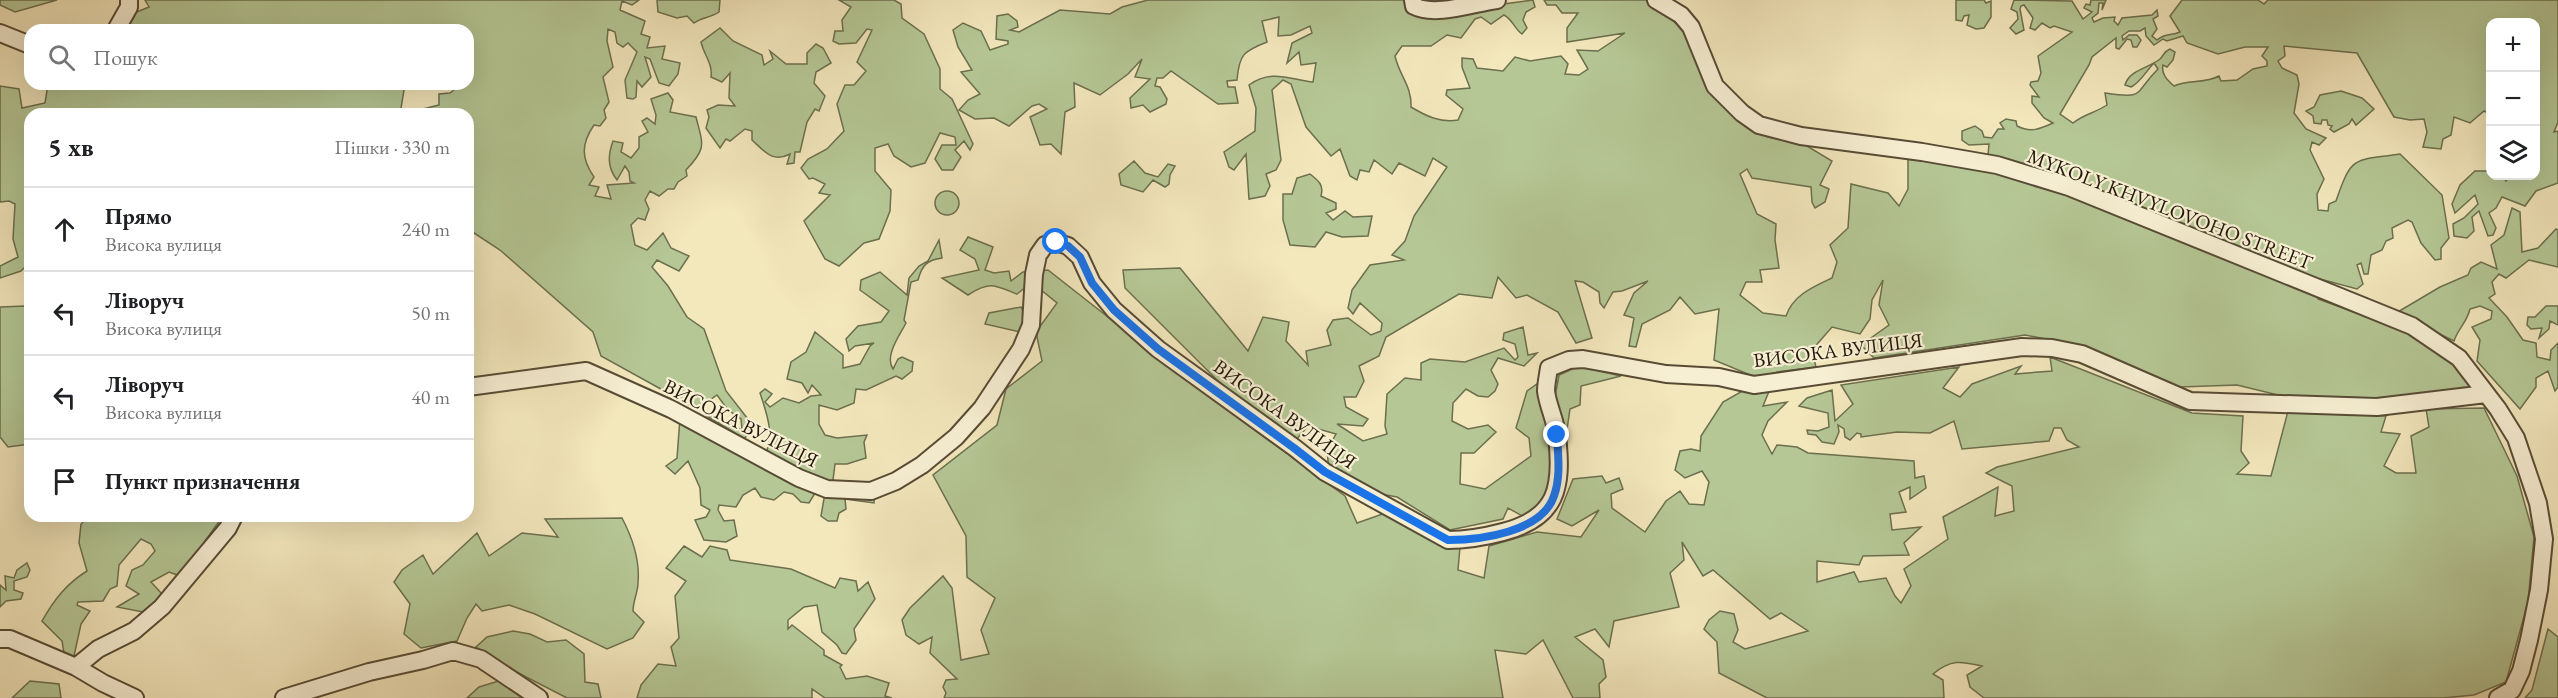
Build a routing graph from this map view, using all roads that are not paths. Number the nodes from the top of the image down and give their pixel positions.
1 (129, 0) edge
2 (1413, 0) edge
3 (1497, 0) edge
4 (1656, 0) edge
5 (120, 24) edge
6 (0, 33) edge
7 (24, 43) edge
8 (474, 386) edge
9 (2486, 394) junction
10 (231, 522) edge
11 (0, 639) edge
12 (76, 667) junction
13 (135, 698) edge
14 (284, 698) edge
15 (539, 698) edge
16 (2498, 698) edge

1 - 5 street
2 - 3 street
4 - 9 street, MYKOLY KHVYLOVOHO STREET
6 - 7 street
8 - 9 street, ВИСОКА ВУЛИЦЯ
9 - 16 street, MYKOLY KHVYLOVOHO STREET
10 - 12 street
11 - 12 street
12 - 13 street
14 - 15 street

